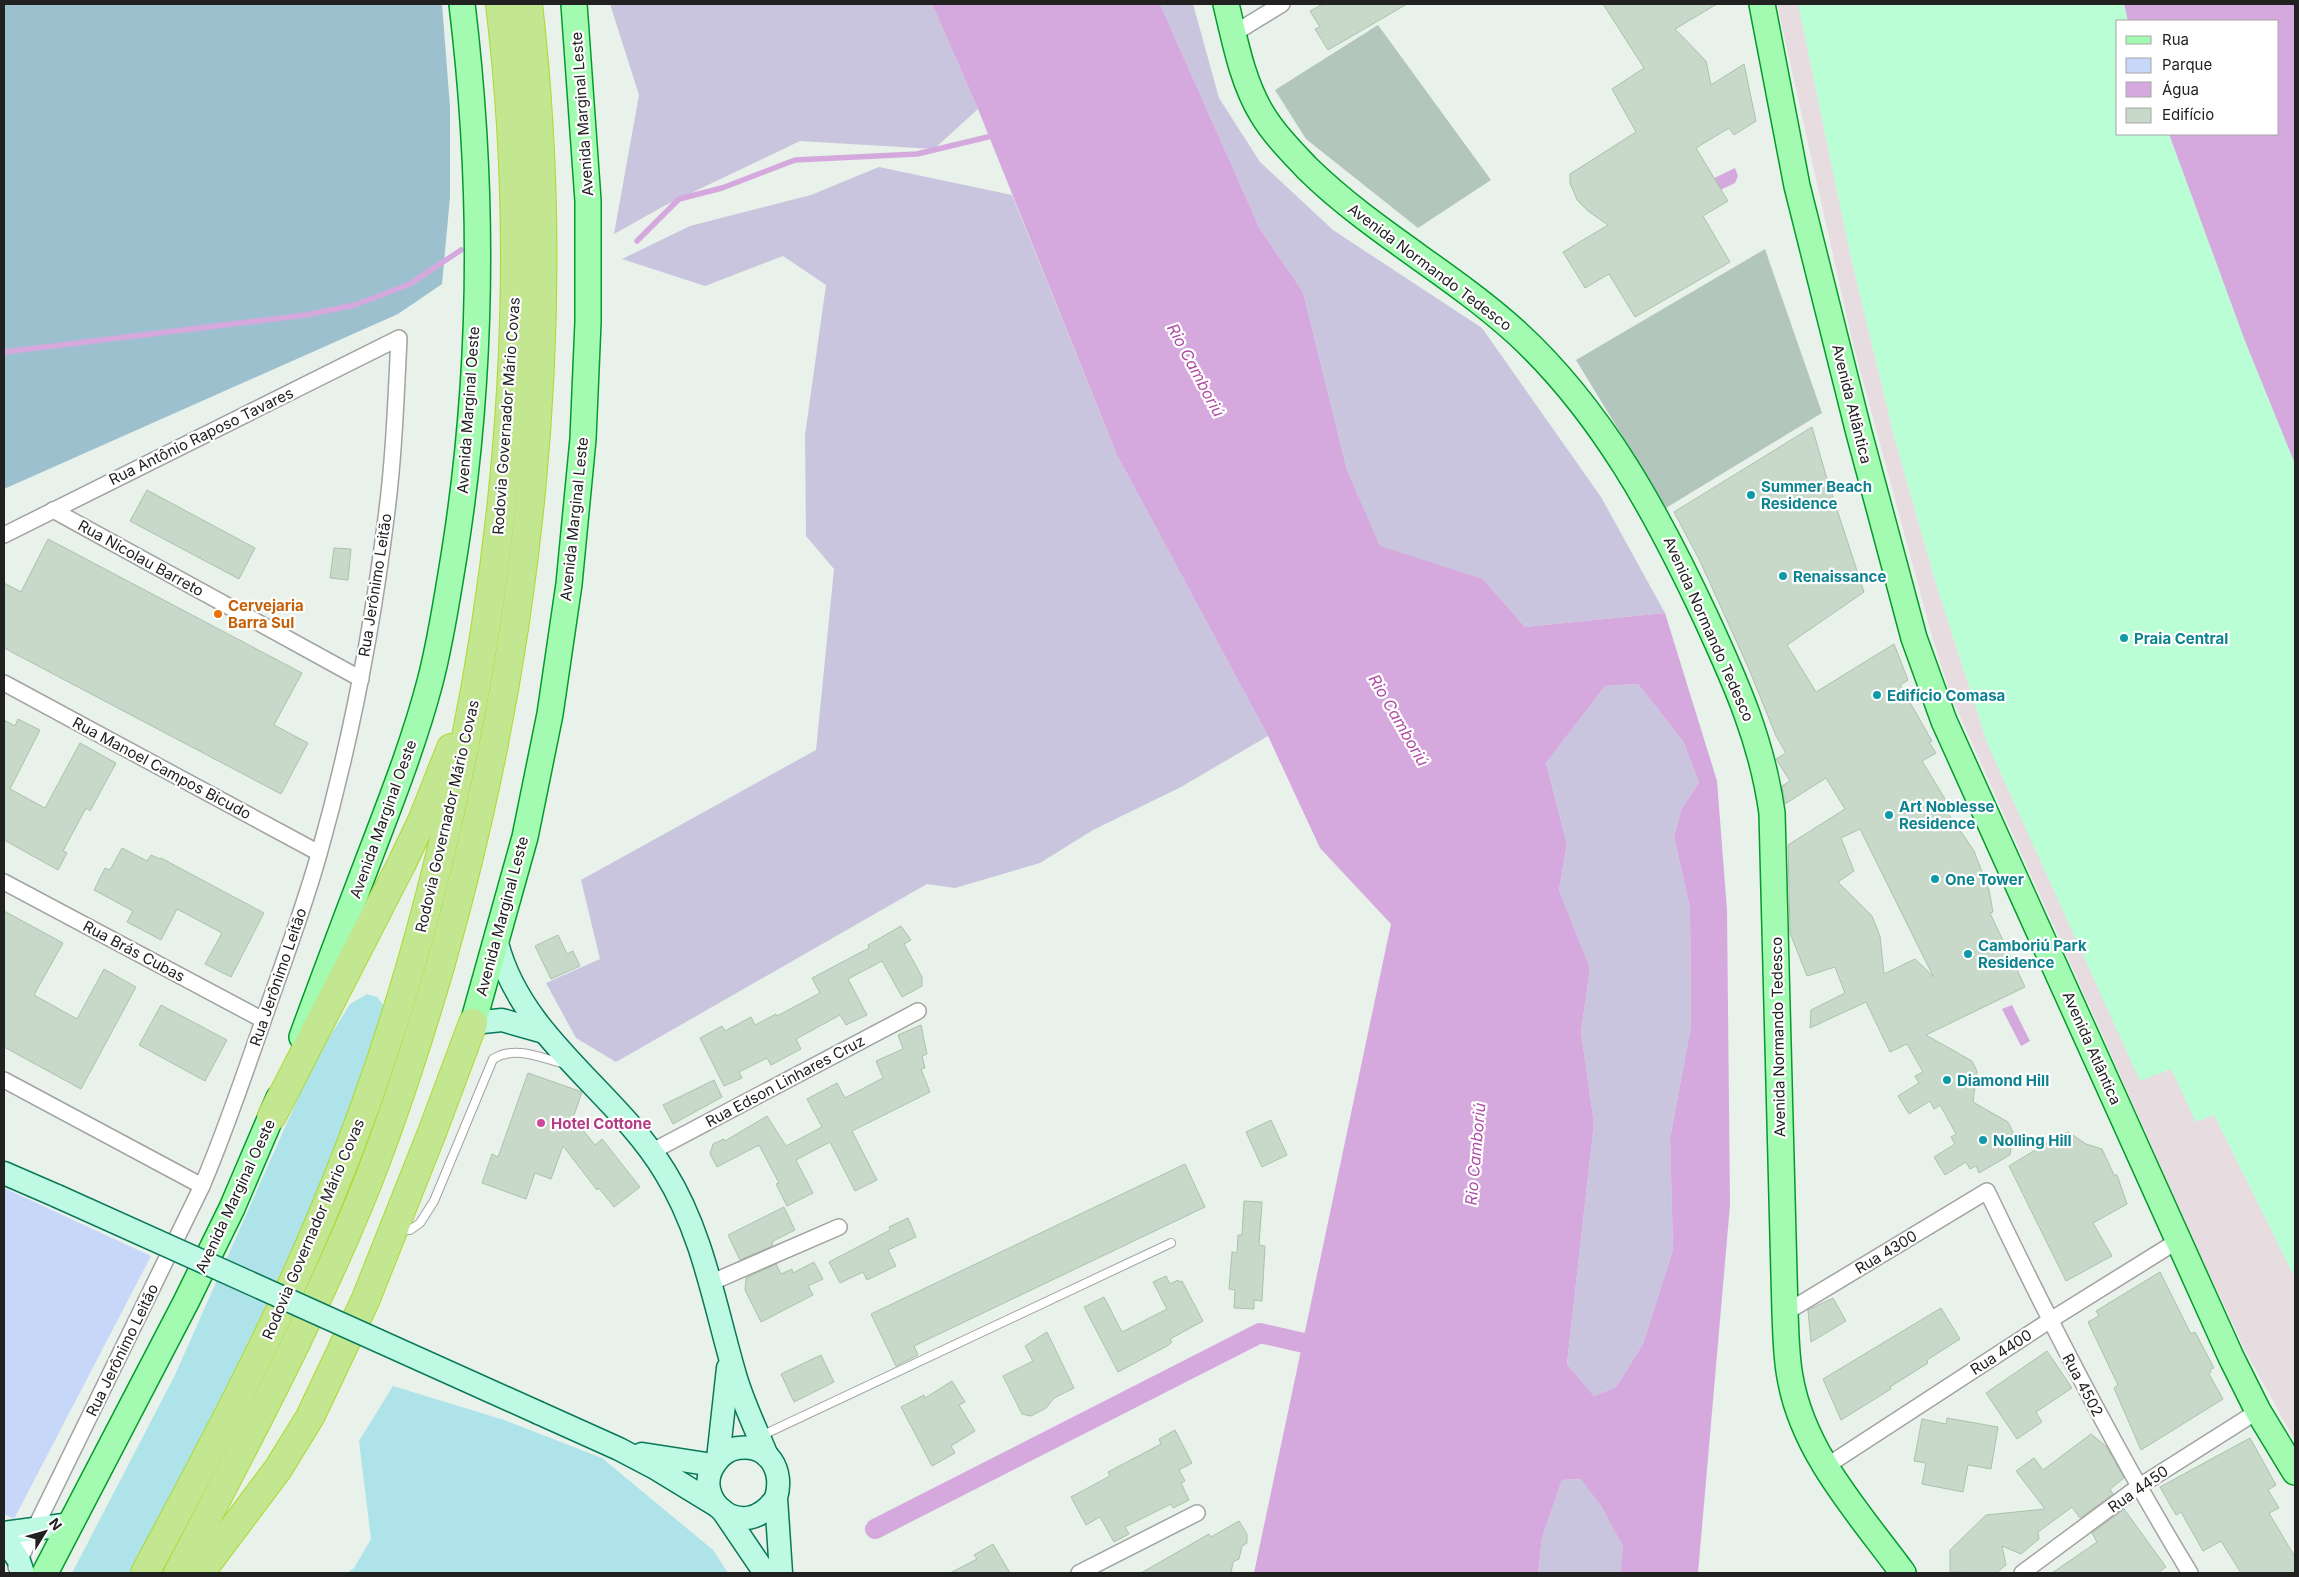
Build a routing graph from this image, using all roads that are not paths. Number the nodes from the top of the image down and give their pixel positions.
1 (462, 4) edge
2 (500, 4) edge
3 (528, 4) edge
4 (574, 4) edge
5 (1226, 4) edge
6 (1282, 4) edge
7 (1762, 4) edge
8 (1233, 34) junction
9 (399, 338) joint
10 (53, 510) junction
11 (4, 535) edge
12 (361, 679) junction
13 (4, 682) edge
14 (477, 682) junction
15 (319, 853) junction
16 (4, 882) edge
17 (497, 942) junction
18 (918, 1011) dead end
19 (263, 1020) junction
20 (473, 1023) junction
21 (544, 1032) junction
22 (577, 1067) junction
23 (4, 1080) edge
24 (272, 1116) junction
25 (651, 1152) junction
26 (4, 1173) edge
27 (202, 1186) junction
28 (1987, 1191) joint
29 (395, 1227) junction
30 (839, 1227) dead end
31 (2178, 1240) junction
32 (1171, 1243) dead end
33 (710, 1283) junction
34 (1785, 1313) junction
35 (2049, 1321) junction
36 (729, 1350) junction
37 (2258, 1411) junction
38 (763, 1446) junction
39 (619, 1449) junction
40 (716, 1462) junction
41 (1825, 1467) junction
42 (2295, 1472) edge
43 (2138, 1487) junction
44 (776, 1498) junction
45 (720, 1508) junction
46 (1197, 1513) dead end
47 (71, 1524) junction
48 (36, 1528) junction
49 (4, 1532) edge
50 (4, 1537) edge
51 (18, 1569) edge
52 (45, 1573) edge
53 (145, 1573) edge
54 (178, 1573) edge
55 (200, 1573) edge
56 (765, 1573) edge
57 (781, 1573) edge
58 (1080, 1573) edge
59 (1903, 1573) edge
60 (2022, 1573) edge
61 (2190, 1573) edge

1 - 24 main road, Avenida Marginal Oeste
2 - 14 highway, Rodovia Governador Mário Covas
3 - 54 highway, Rodovia Governador Mário Covas
4 - 17 main road, Avenida Marginal Leste
5 - 8 main road, Avenida Normando Tedesco
6 - 8 street
7 - 31 main road, Avenida Atlântica
8 - 34 main road, Avenida Normando Tedesco
9 - 10 street, Rua Antônio Raposo Tavares
9 - 12 street, Rua Jerônimo Leitão
10 - 11 street, Rua Antônio Raposo Tavares
10 - 12 street, Rua Nicolau Barreto
12 - 15 street, Rua Jerônimo Leitão
13 - 15 street, Rua Manoel Campos Bicudo
14 - 24 highway
14 - 53 highway, Rodovia Governador Mário Covas
15 - 19 street, Rua Jerônimo Leitão
16 - 19 street, Rua Brás Cubas
17 - 20 main road, Avenida Marginal Leste
17 - 21 main road
18 - 25 street, Rua Edson Linhares Cruz
19 - 27 street, Rua Jerônimo Leitão
20 - 21 main road
20 - 29 highway
21 - 22 main road
22 - 25 main road
22 - 29 lane
23 - 27 street
24 - 47 main road, Avenida Marginal Oeste
25 - 33 main road
26 - 39 main road, bridge
27 - 48 street, Rua Jerônimo Leitão
28 - 34 street, Rua 4300
28 - 35 street, Rua 4502
29 - 55 highway
30 - 33 street
31 - 35 street, Rua 4400
31 - 37 main road, Avenida Atlântica
32 - 38 lane
33 - 36 main road
34 - 41 main road, Avenida Normando Tedesco
35 - 41 street, Rua 4400
35 - 43 street, Rua 4502
36 - 38 main road
36 - 40 main road
37 - 42 main road, Avenida Atlântica
37 - 43 street, Rua 4450
38 - 40 main road
38 - 44 main road
39 - 40 main road
39 - 45 main road
40 - 45 main road
41 - 59 main road, Avenida Normando Tedesco
43 - 60 street, Rua 4450
43 - 61 street, Rua 4502
44 - 45 main road
44 - 57 main road
45 - 56 main road
46 - 58 street
47 - 48 main road
47 - 52 main road, Avenida Marginal Oeste
48 - 49 main road
48 - 51 street, Rua Jerônimo Leitão
50 - 51 main road

